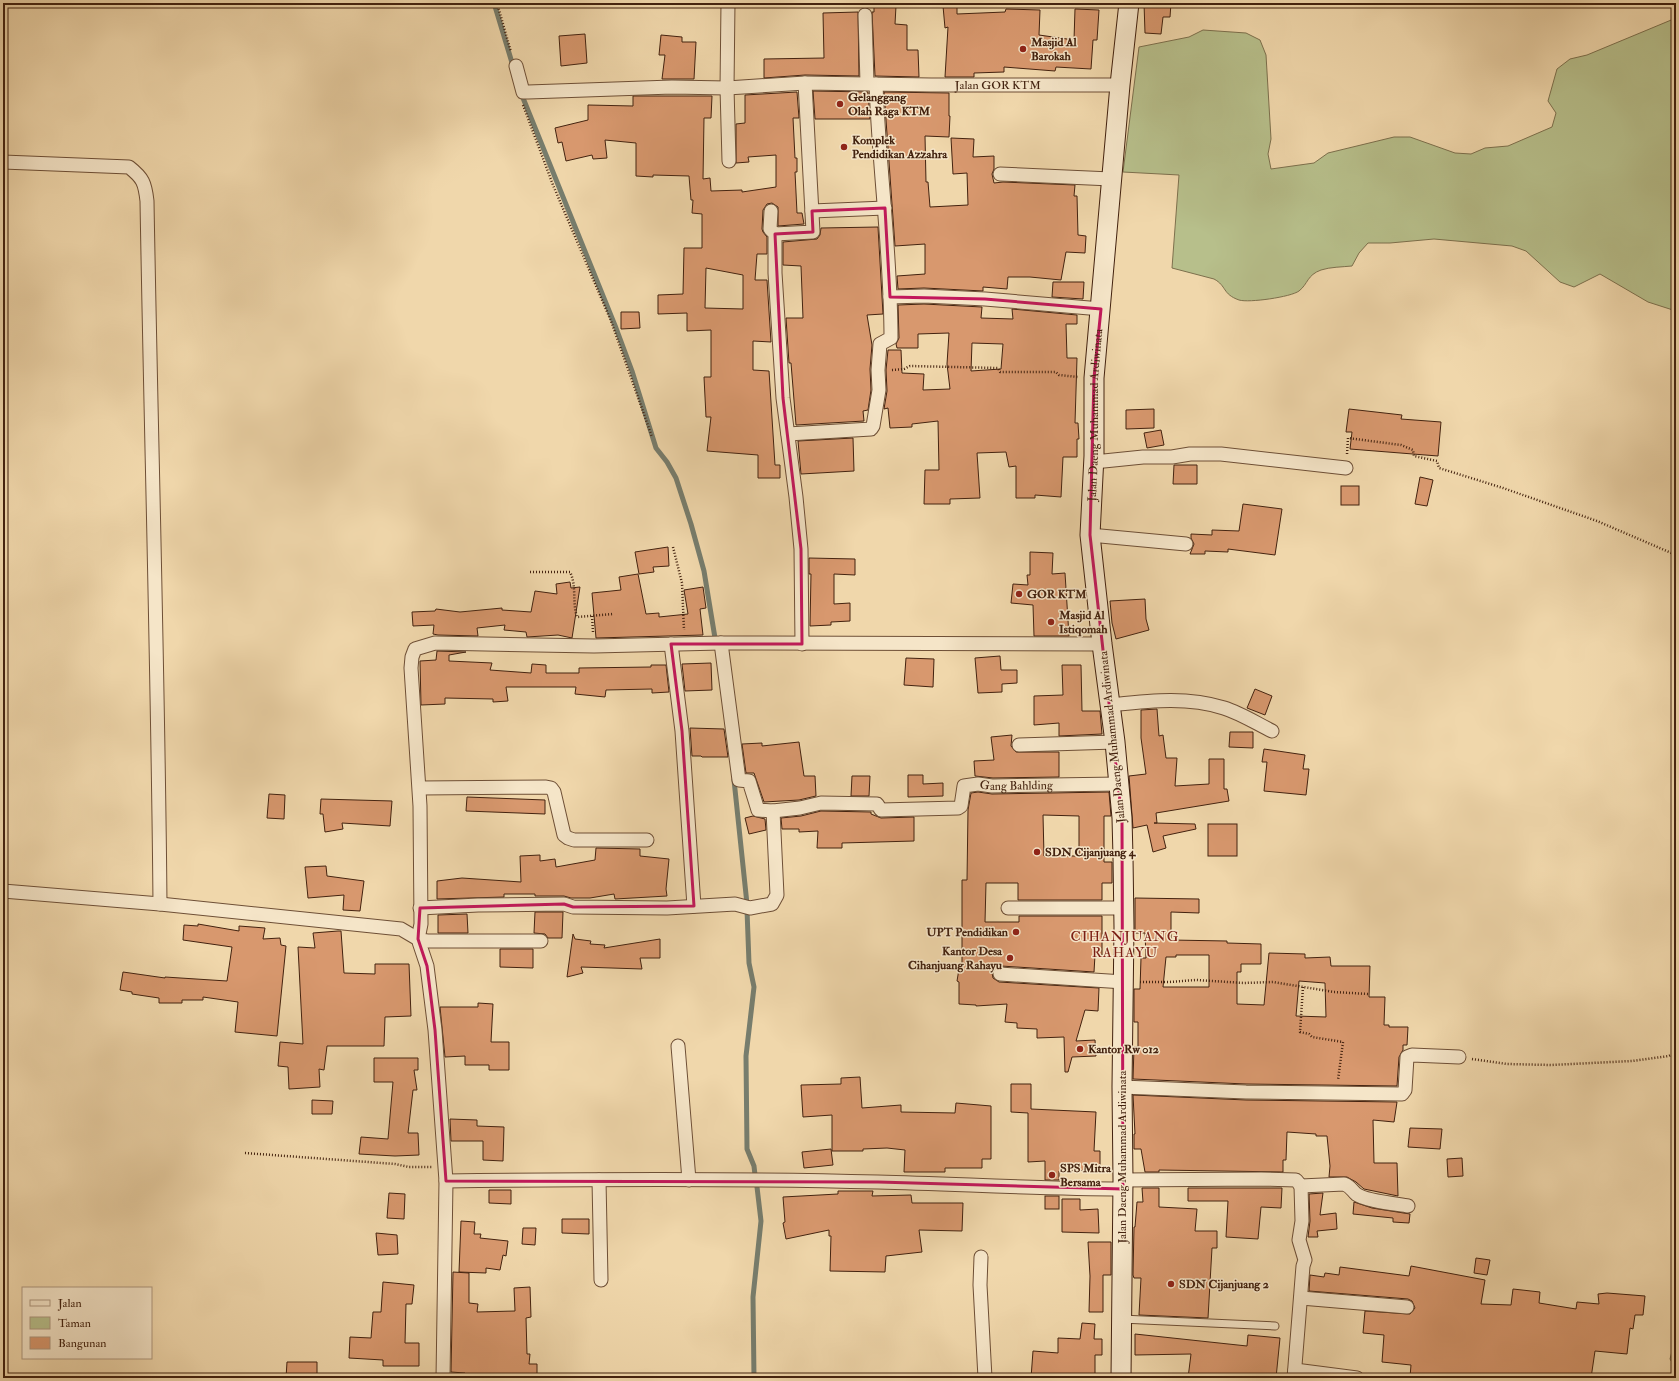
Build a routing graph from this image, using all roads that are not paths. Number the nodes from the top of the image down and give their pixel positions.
1 (728, 3) edge
2 (1129, 3) edge
3 (865, 15) dead end
4 (516, 66) road end
5 (805, 83) junction
6 (871, 84) junction
7 (1120, 85) junction
8 (727, 88) junction
9 (729, 161) dead end
10 (3, 162) edge
11 (1000, 174) dead end
12 (1111, 180) junction
13 (885, 208) junction
14 (771, 211) dead end
15 (812, 211) junction
16 (775, 234) junction
17 (890, 297) junction
18 (1101, 309) junction
19 (788, 434) junction
20 (1134, 452) dead end
21 (1094, 459) junction
22 (1346, 468) road end
23 (1090, 535) junction
24 (1186, 544) dead end
25 (721, 643) junction
26 (672, 644) junction
27 (802, 644) junction
28 (1102, 644) junction
29 (1110, 704) junction
30 (1272, 731) dead end
31 (1115, 742) junction
32 (1019, 745) dead end
33 (1119, 784) junction
34 (420, 788) junction
35 (773, 811) junction
36 (647, 840) dead end
37 (3, 891) edge
38 (160, 904) junction
39 (694, 906) junction
40 (420, 908) junction
41 (1008, 908) dead end
42 (1124, 908) junction
43 (418, 939) junction
44 (541, 941) dead end
45 (1000, 974) dead end
46 (1124, 982) junction
47 (678, 1046) dead end
48 (1459, 1057) road end
49 (1122, 1087) junction
50 (599, 1180) junction
51 (689, 1180) junction
52 (446, 1181) junction
53 (1123, 1185) junction
54 (1300, 1186) junction
55 (1408, 1206) dead end
56 (981, 1257) dead end
57 (601, 1280) dead end
58 (1301, 1298) junction
59 (1407, 1307) dead end
60 (1121, 1319) junction
61 (1275, 1326) dead end
62 (1294, 1374) edge
63 (443, 1378) edge
64 (985, 1378) edge
65 (1121, 1378) edge
66 (1357, 1378) edge

1 - 8 street
2 - 7 main road, Jalan Daeng Muhammad Ardiwinata
3 - 6 street
4 - 8 street, Jalan GOR KTM
5 - 6 street, Jalan GOR KTM
5 - 8 street, Jalan GOR KTM
5 - 15 street
6 - 7 street, Jalan GOR KTM
6 - 13 street
7 - 12 main road, Jalan Daeng Muhammad Ardiwinata
8 - 9 street
10 - 38 street
11 - 12 street
12 - 18 main road, Jalan Daeng Muhammad Ardiwinata
13 - 15 street
13 - 17 street
14 - 16 street
15 - 16 street
16 - 19 street
17 - 18 street
17 - 19 street
18 - 21 main road, Jalan Daeng Muhammad Ardiwinata
19 - 27 street
20 - 21 lane
21 - 22 street
21 - 23 main road, Jalan Daeng Muhammad Ardiwinata
23 - 24 street
23 - 28 main road, Jalan Daeng Muhammad Ardiwinata
25 - 26 street
25 - 27 street
25 - 35 street
26 - 34 street
26 - 39 street
27 - 28 street
28 - 29 main road, Jalan Daeng Muhammad Ardiwinata
29 - 30 street
29 - 31 main road, Jalan Daeng Muhammad Ardiwinata
31 - 32 street
31 - 33 main road, Jalan Daeng Muhammad Ardiwinata
33 - 35 street, Gang Bahlding
33 - 42 main road, Jalan Daeng Muhammad Ardiwinata
34 - 36 street
34 - 40 street
35 - 39 street
37 - 38 street
38 - 43 street
39 - 40 street
40 - 43 street
41 - 42 street
42 - 46 main road, Jalan Daeng Muhammad Ardiwinata
43 - 44 street
43 - 52 street
45 - 46 street
46 - 49 main road, Jalan Daeng Muhammad Ardiwinata
47 - 51 street
48 - 49 street
49 - 53 main road, Jalan Daeng Muhammad Ardiwinata
50 - 51 street
50 - 52 street
50 - 57 street
51 - 53 street
52 - 63 street
53 - 54 street
53 - 60 main road, Jalan Daeng Muhammad Ardiwinata
54 - 55 street
54 - 58 street
56 - 64 street
58 - 59 street
58 - 62 street
60 - 61 lane
60 - 65 main road, Jalan Daeng Muhammad Ardiwinata
62 - 66 street

